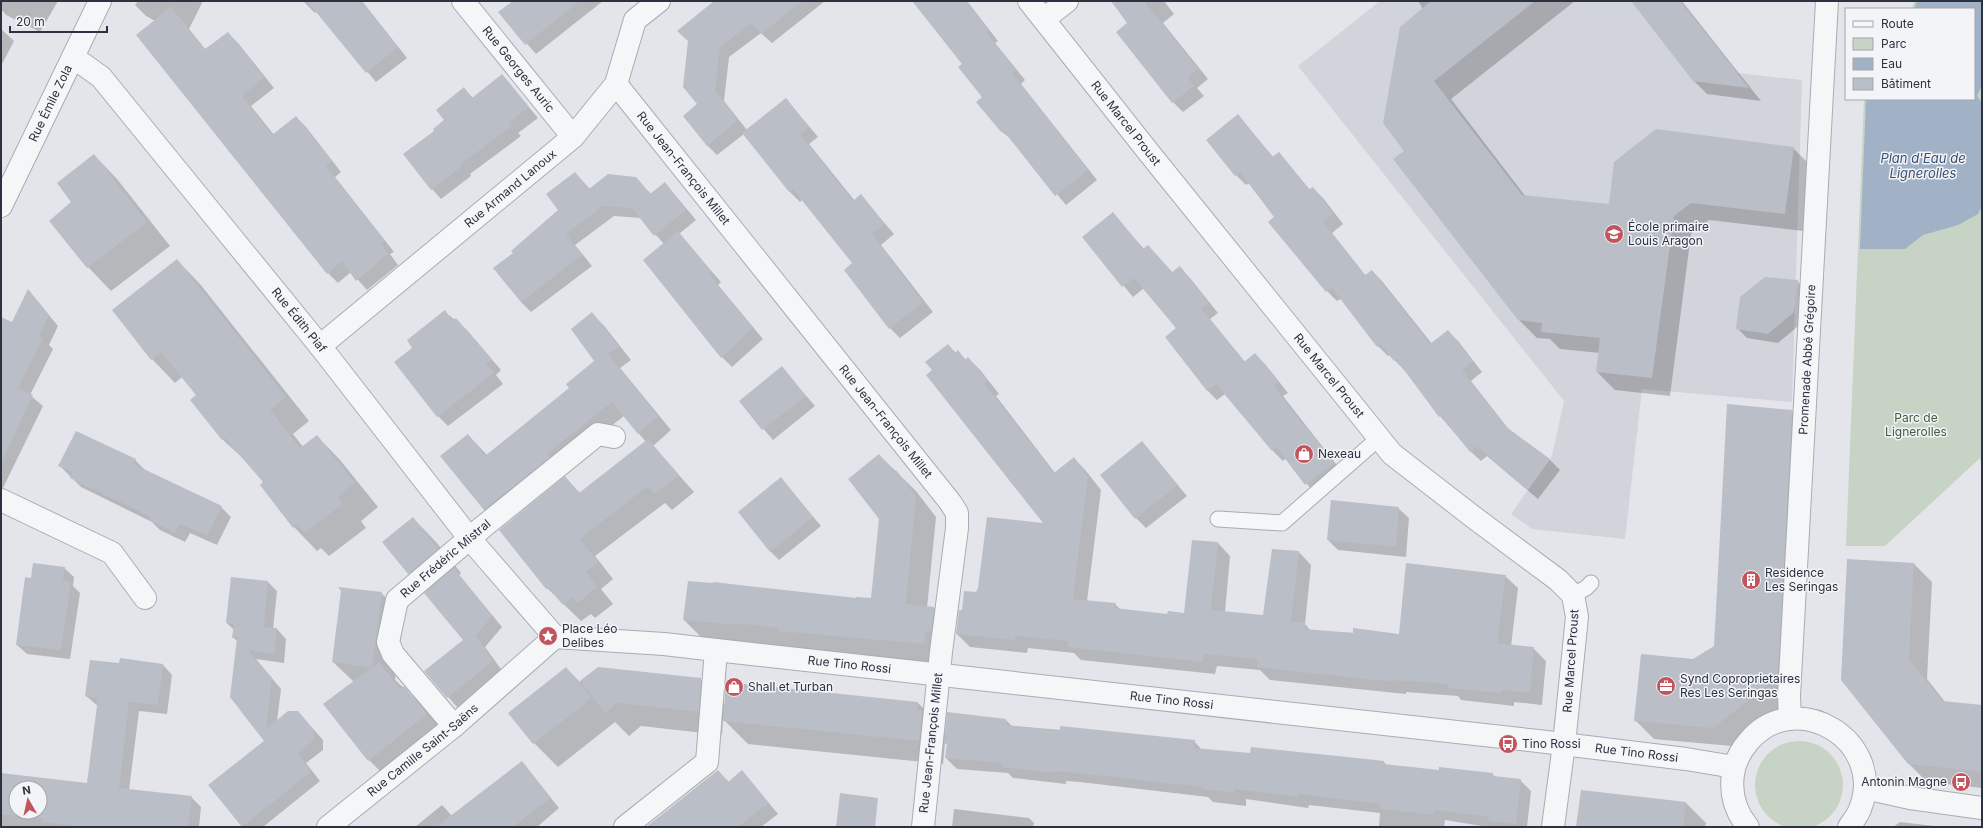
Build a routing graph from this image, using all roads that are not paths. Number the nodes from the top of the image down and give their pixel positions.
1 (100, 1) edge
2 (463, 1) edge
3 (659, 1) edge
4 (1029, 1) edge
5 (1067, 1) edge
6 (1827, 1) edge
7 (1044, 19) junction
8 (72, 57) junction
9 (616, 84) junction
10 (573, 137) junction
11 (1, 206) edge
12 (320, 346) junction
13 (614, 438) dead end
14 (1379, 438) junction
15 (1, 500) edge
16 (1218, 519) dead end
17 (470, 539) junction
18 (1591, 583) dead end
19 (1573, 595) junction
20 (145, 598) dead end
21 (555, 637) junction
22 (716, 650) junction
23 (938, 675) junction
24 (1790, 719) junction
25 (454, 726) junction
26 (1564, 744) junction
27 (1734, 768) junction
28 (1865, 788) junction
29 (1982, 808) edge
30 (328, 827) edge
31 (625, 827) edge
32 (923, 827) edge
33 (1553, 827) edge
34 (1748, 827) edge
35 (1849, 827) edge

1 - 8 street, Rue Émile Zola
2 - 10 street, Rue Georges Auric
3 - 9 street, Rue Armand Lanoux
4 - 7 street, Rue Marcel Proust
5 - 7 street
6 - 24 street, Promenade Abbé Grégoire
7 - 14 street, Rue Marcel Proust
8 - 11 street, Rue Émile Zola
8 - 12 street, Rue Édith Piaf
9 - 10 street, Rue Armand Lanoux
9 - 23 street, Rue Jean-François Millet
10 - 12 street, Rue Armand Lanoux
12 - 17 street, Rue Édith Piaf
13 - 17 street, Rue Frédéric Mistral
14 - 16 lane
14 - 19 street, Rue Marcel Proust
15 - 20 street
17 - 21 street, Rue Édith Piaf
17 - 25 street, Rue Frédéric Mistral
18 - 19 lane
19 - 26 street, Rue Marcel Proust
21 - 22 street, Rue Tino Rossi
21 - 25 street, Rue Camille Saint-Saëns
22 - 23 street, Rue Tino Rossi
22 - 31 street
23 - 26 street, Rue Tino Rossi
23 - 32 street, Rue Jean-François Millet
24 - 27 street
24 - 28 street
25 - 30 street, Rue Camille Saint-Saëns
26 - 27 street, Rue Tino Rossi
26 - 33 street, Rue Marcel Proust
27 - 34 street
28 - 29 street
28 - 35 street

